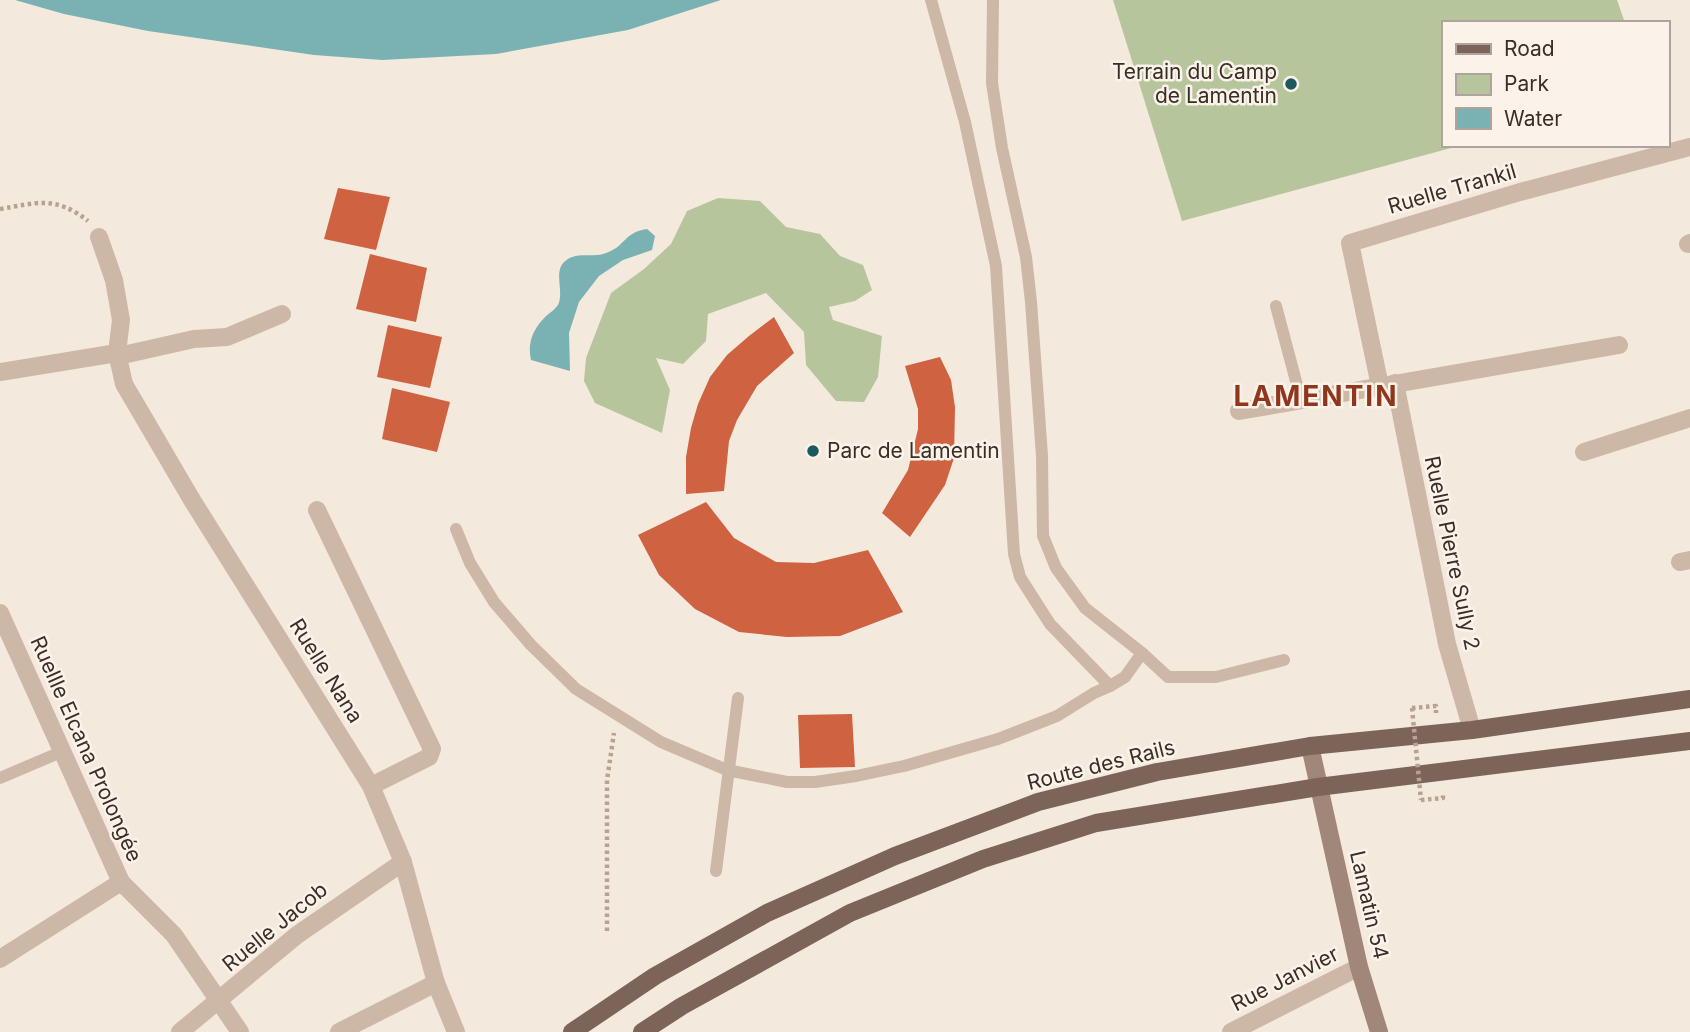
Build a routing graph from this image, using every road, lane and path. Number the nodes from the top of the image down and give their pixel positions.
1 (931, 0) edge
2 (993, 0) edge
3 (1690, 147) edge
4 (0, 209) edge
5 (99, 237) joint
6 (1350, 243) joint
7 (1276, 306) dead end
8 (282, 314) dead end
9 (1619, 345) dead end
10 (117, 353) junction
11 (0, 372) edge
12 (1387, 385) junction
13 (1301, 400) junction
14 (1239, 411) dead end
15 (1690, 418) edge
16 (1584, 452) dead end
17 (317, 510) dead end
18 (456, 529) dead end
19 (0, 615) edge
20 (1142, 653) junction
21 (1284, 660) dead end
22 (1110, 686) junction
23 (738, 698) dead end
24 (1690, 699) edge
25 (1436, 706) dead end
26 (620, 715) junction
27 (1472, 730) junction
28 (1690, 741) edge
29 (1310, 746) junction
30 (61, 752) junction
31 (727, 770) junction
32 (0, 778) edge
33 (371, 786) junction
34 (1318, 787) junction
35 (1443, 798) dead end
36 (403, 862) junction
37 (716, 872) dead end
38 (121, 882) junction
39 (607, 931) dead end
40 (0, 959) edge
41 (1359, 967) junction
42 (436, 983) junction
43 (219, 1002) junction
44 (180, 1032) edge
45 (240, 1032) edge
46 (339, 1032) edge
47 (456, 1032) edge
48 (572, 1032) edge
49 (642, 1032) edge
50 (1231, 1032) edge
51 (1379, 1032) edge

1 - 22 lane
2 - 20 lane
3 - 6 street, Ruelle Trankil
4 - 5 path
5 - 10 street
6 - 12 street, Ruelle Pierre Sully 2
7 - 13 lane
8 - 10 street
9 - 12 street
10 - 11 street
10 - 33 street, Ruelle Nana
12 - 13 street
12 - 27 street, Ruelle Pierre Sully 2
13 - 14 street
15 - 16 street
17 - 33 street
18 - 26 lane
19 - 30 street, Ruellle Elcana Prolongée
20 - 21 lane
20 - 22 lane
22 - 31 lane
23 - 31 lane
24 - 27 main road, Route des Rails
25 - 35 path, bridge
26 - 31 lane
26 - 39 path
27 - 29 main road, Route des Rails
28 - 34 main road
29 - 34 street, Lamatin 54
29 - 48 main road, Route des Rails
30 - 32 lane
30 - 38 street, Ruellle Elcana Prolongée
31 - 37 lane
33 - 36 street, Ruelle Nana
34 - 41 street, Lamatin 54
34 - 49 main road
36 - 42 street, Ruelle Nana
36 - 43 street, Ruelle Jacob
38 - 40 street
38 - 43 street, Ruellle Elcana Prolongée
41 - 50 street, Rue Janvier
41 - 51 street, Lamatin 54
42 - 46 street
42 - 47 street, Ruelle Nana
43 - 44 street, Ruelle Jacob
43 - 45 street, Ruellle Elcana Prolongée

